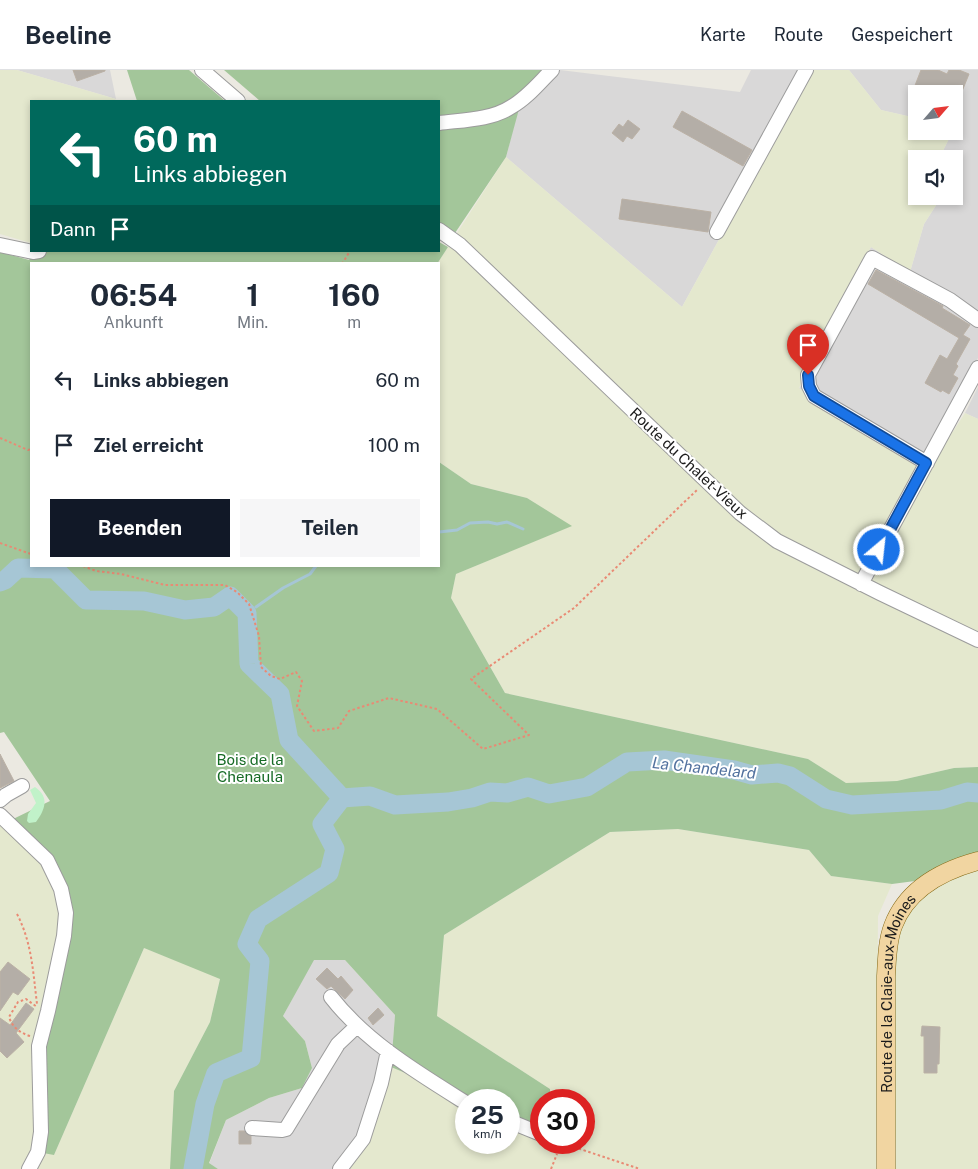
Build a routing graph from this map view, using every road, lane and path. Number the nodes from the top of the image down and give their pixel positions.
1 (202, 70) edge
2 (552, 70) edge
3 (806, 70) edge
4 (237, 100) edge
5 (440, 123) edge
6 (440, 231) edge
7 (717, 232) dead end
8 (0, 244) edge
9 (30, 251) edge
10 (978, 320) edge
11 (978, 368) edge
12 (0, 438) edge
13 (30, 449) edge
14 (926, 463) junction
15 (706, 482) junction
16 (0, 543) edge
17 (30, 554) edge
18 (86, 567) edge
19 (861, 584) junction
20 (978, 640) edge
21 (22, 786) dead end
22 (0, 800) edge
23 (0, 815) edge
24 (978, 861) edge
25 (17, 914) dead end
26 (331, 996) dead end
27 (357, 1026) junction
28 (39, 1046) junction
29 (388, 1051) junction
30 (455, 1096) edge
31 (252, 1128) dead end
32 (557, 1154) edge
33 (594, 1154) edge
34 (29, 1169) edge
35 (340, 1169) edge
36 (551, 1169) edge
37 (640, 1169) edge
38 (886, 1169) edge

1 - 4 street
2 - 5 street
3 - 7 street
6 - 15 street, Route du Chalet-Vieux
8 - 9 street
10 - 14 street
11 - 14 street
12 - 13 path
14 - 19 street
15 - 18 path
15 - 19 street, Route du Chalet-Vieux
16 - 17 path
19 - 20 street, Route du Chalet-Vieux
21 - 22 street
23 - 28 street
24 - 38 main road, Route de la Claie-aux-Moines
25 - 28 path
26 - 27 street
27 - 29 street
27 - 31 street
28 - 34 street
29 - 30 street
29 - 35 street
32 - 36 path
33 - 37 path

